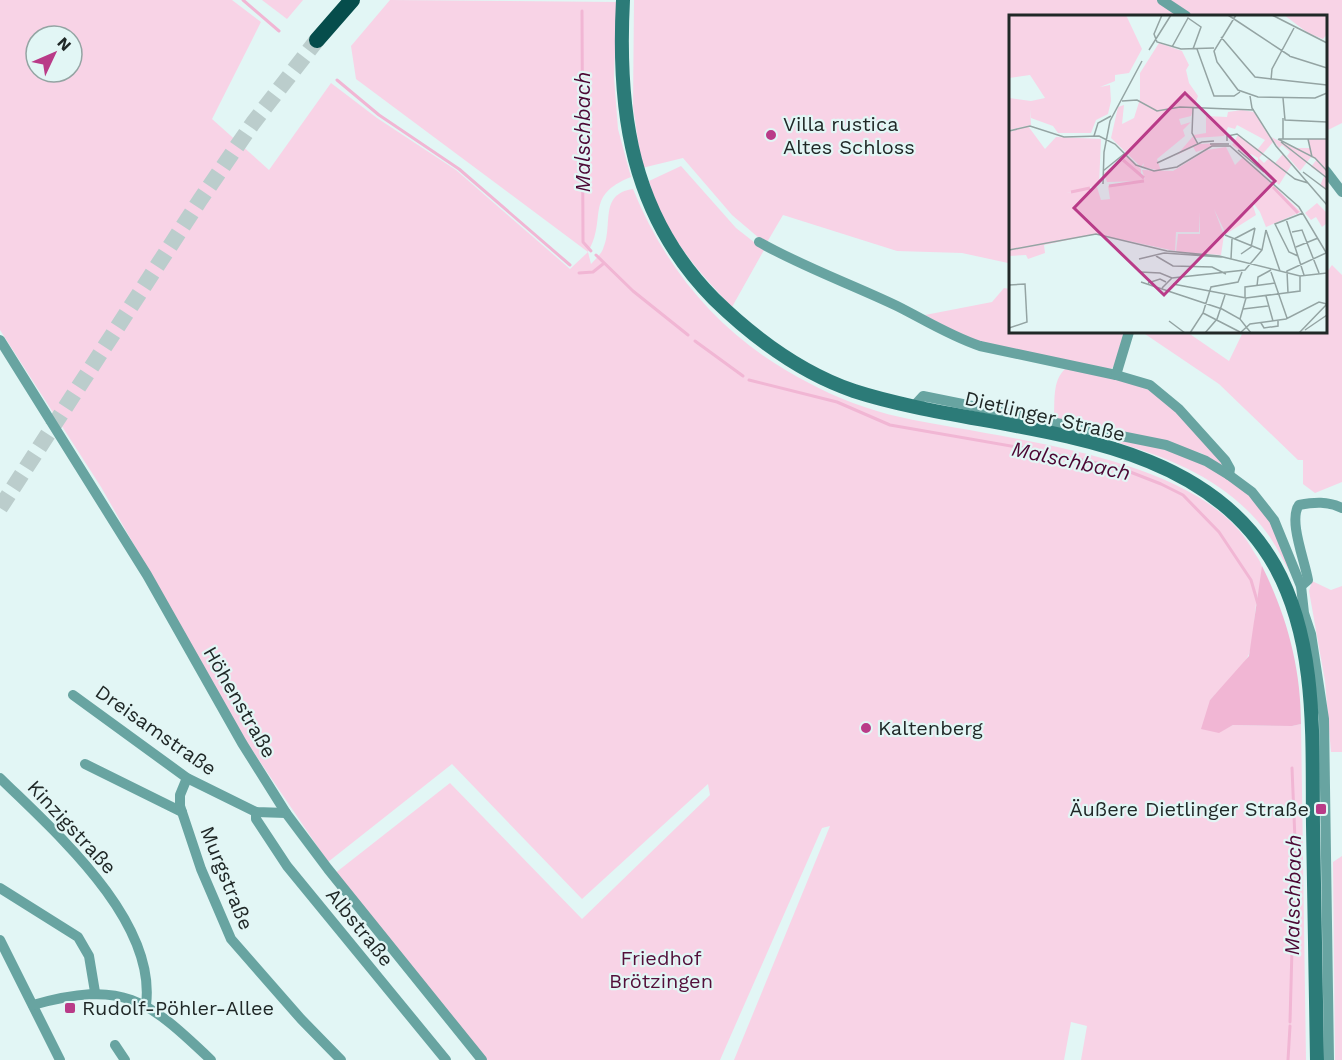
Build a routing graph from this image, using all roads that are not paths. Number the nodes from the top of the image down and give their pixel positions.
1 (352, 0) edge
2 (623, 0) edge
3 (1162, 0) edge
4 (1184, 15) edge
5 (317, 40) tunnel mouth
6 (1327, 172) edge
7 (1342, 192) edge
8 (759, 242) dead end
9 (1129, 333) edge
10 (0, 340) edge
11 (1116, 375) junction
12 (913, 407) junction
13 (1229, 475) junction
14 (1342, 508) edge
15 (1301, 586) junction
16 (73, 695) dead end
17 (85, 764) dead end
18 (0, 778) edge
19 (187, 778) junction
20 (182, 812) junction
21 (256, 812) junction
22 (286, 813) junction
23 (0, 888) edge
24 (0, 940) edge
25 (95, 992) junction
26 (33, 1005) junction
27 (146, 1005) junction
28 (115, 1045) dead end
29 (60, 1060) edge
30 (124, 1060) edge
31 (211, 1060) edge
32 (341, 1060) edge
33 (446, 1060) edge
34 (482, 1060) edge
35 (1317, 1060) edge
36 (1329, 1060) edge

1 - 5 highway
2 - 12 main road, Dietlinger Straße
3 - 4 street
6 - 7 street
8 - 11 street, Dietlinger Straße
9 - 11 street
10 - 22 street, Höhenstraße
11 - 13 street, Dietlinger Straße
12 - 13 street, Dietlinger Straße
12 - 35 main road, Dietlinger Straße
13 - 15 street, Dietlinger Straße
14 - 15 street, Dietlinger Straße
15 - 36 street, Dietlinger Straße
16 - 19 street, Dreisamstraße
17 - 20 street
18 - 27 street, Kinzigstraße
19 - 20 street, Murgstraße
19 - 21 street, Dreisamstraße
20 - 32 street, Murgstraße
21 - 22 street, Dreisamstraße
21 - 33 street, Albstraße
22 - 34 street, Höhenstraße
23 - 25 street
24 - 26 street
25 - 26 street
25 - 27 street
26 - 29 street
27 - 31 street
28 - 30 street

